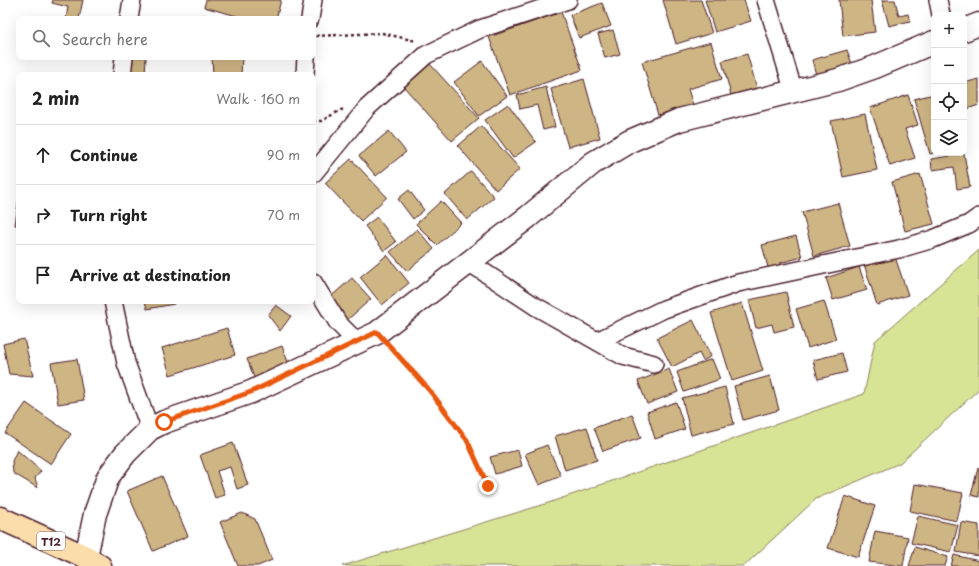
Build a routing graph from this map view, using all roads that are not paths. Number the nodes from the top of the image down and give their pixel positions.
1 (132, 0) edge
2 (313, 0) edge
3 (568, 0) edge
4 (766, 0) edge
5 (938, 0) edge
6 (940, 12) edge
7 (129, 16) edge
8 (310, 16) edge
9 (979, 24) edge
10 (967, 29) edge
11 (931, 43) edge
12 (124, 60) edge
13 (306, 60) edge
14 (122, 72) edge
15 (305, 72) edge
16 (794, 92) junction
17 (316, 170) edge
18 (979, 217) edge
19 (470, 263) junction
20 (316, 287) edge
21 (114, 304) edge
22 (597, 341) junction
23 (358, 343) junction
24 (654, 364) dead end
25 (150, 429) junction
26 (0, 518) edge
27 (93, 562) edge

1 - 7 street
2 - 8 street
3 - 17 street
4 - 16 street
5 - 6 street
9 - 10 street
11 - 16 street
12 - 14 street
13 - 15 street
16 - 19 street
18 - 22 street
19 - 22 street
19 - 23 street
20 - 23 street
21 - 25 street
22 - 24 street
23 - 25 street
25 - 27 street
26 - 27 highway, T12

